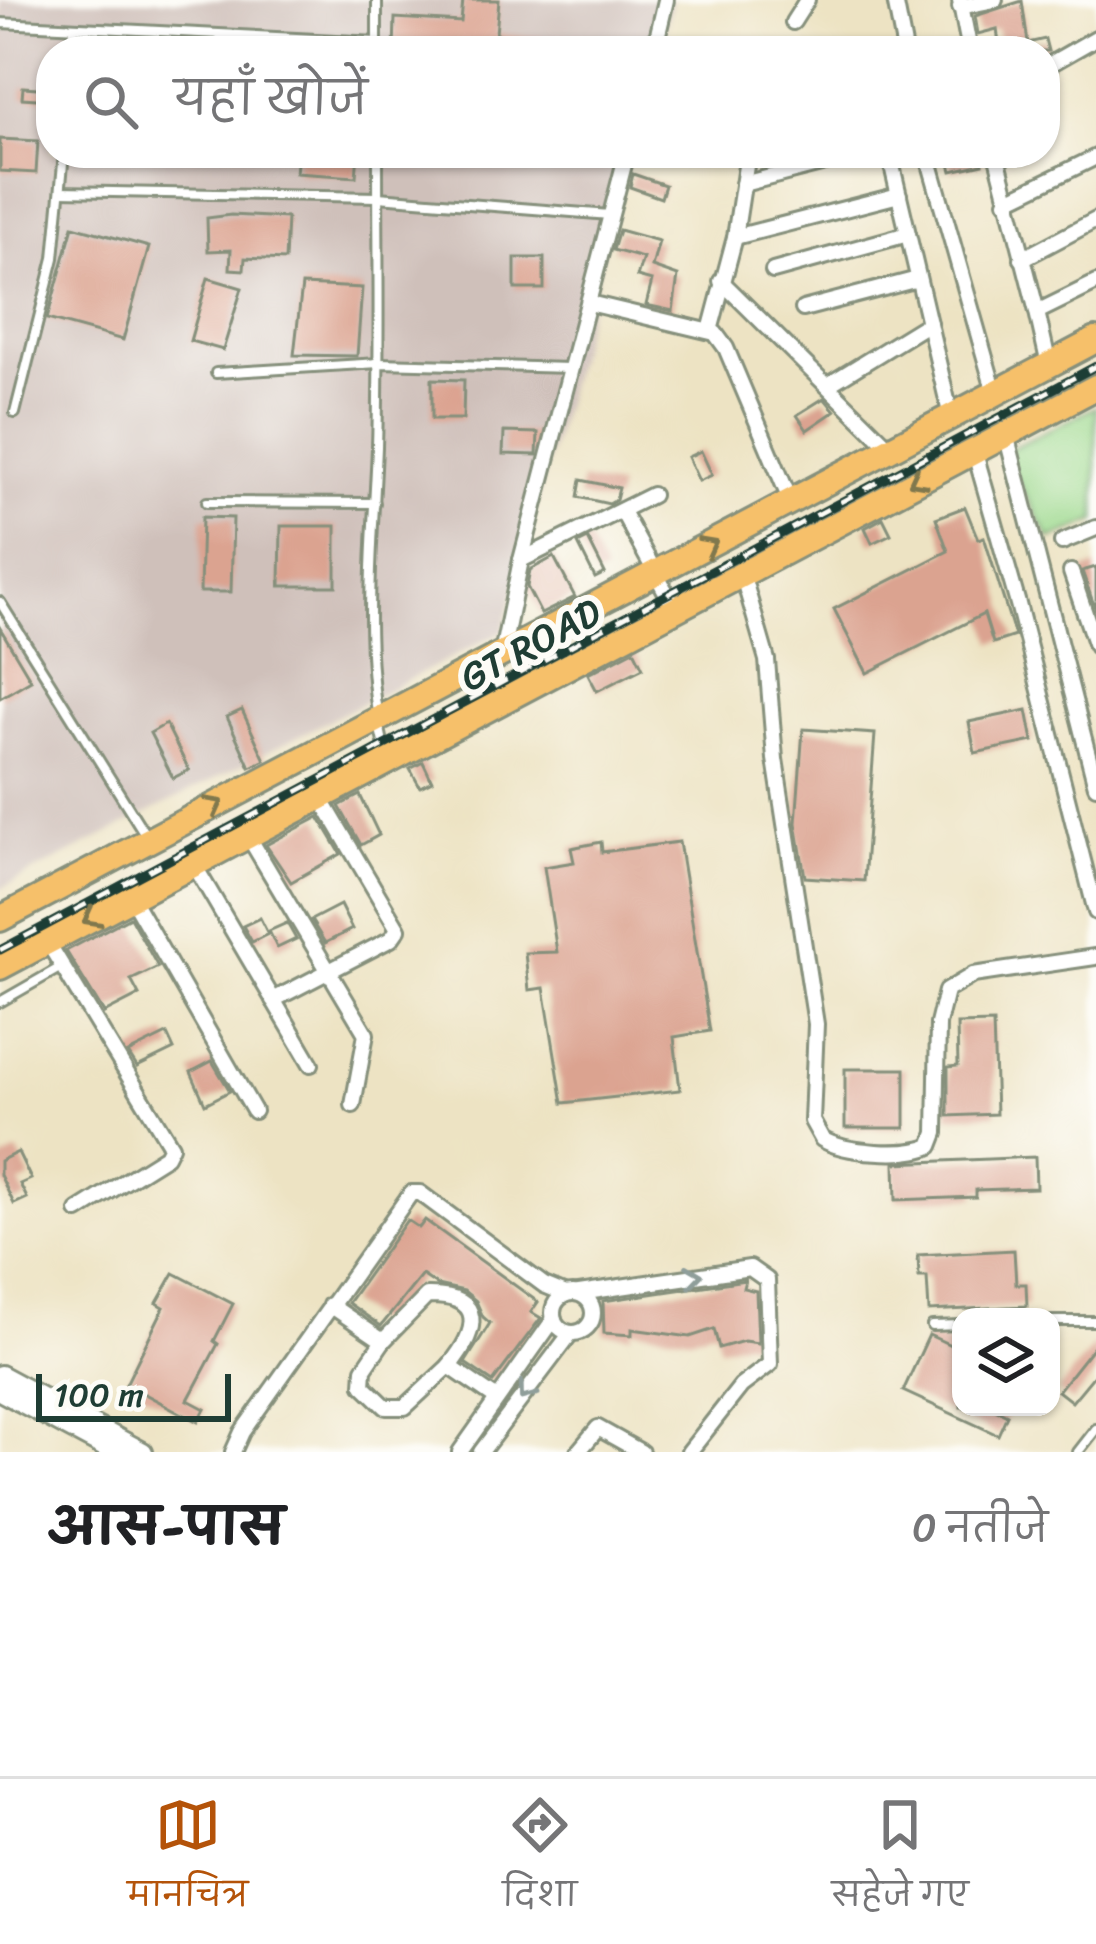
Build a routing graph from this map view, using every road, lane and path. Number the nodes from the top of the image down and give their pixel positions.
1 (377, 0) edge
2 (666, 0) edge
3 (807, 0) edge
4 (895, 0) edge
5 (995, 0) edge
6 (960, 4) edge
7 (793, 22) dead end
8 (0, 23) edge
9 (74, 27) junction
10 (73, 36) edge
11 (218, 36) edge
12 (377, 36) edge
13 (658, 36) edge
14 (902, 36) edge
15 (967, 36) edge
16 (1096, 38) edge
17 (1060, 58) edge
18 (1096, 158) edge
19 (63, 168) edge
20 (378, 168) edge
21 (623, 168) edge
22 (746, 168) edge
23 (805, 168) edge
24 (892, 168) edge
25 (931, 168) edge
26 (999, 168) edge
27 (743, 184) junction
28 (61, 190) junction
29 (898, 195) junction
30 (378, 197) junction
31 (1006, 201) junction
32 (611, 215) junction
33 (1096, 220) edge
34 (908, 234) junction
35 (735, 237) junction
36 (1022, 260) junction
37 (773, 271) dead end
38 (918, 279) junction
39 (722, 281) junction
40 (1096, 283) edge
41 (589, 303) junction
42 (802, 309) dead end
43 (1037, 312) junction
44 (929, 323) junction
45 (710, 331) junction
46 (1093, 350) edge
47 (379, 363) junction
48 (1049, 365) junction
49 (569, 368) junction
50 (216, 373) dead end
51 (828, 385) junction
52 (1096, 388) edge
53 (995, 393) junction
54 (15, 413) dead end
55 (951, 417) junction
56 (1006, 434) junction
57 (891, 449) junction
58 (974, 450) junction
59 (652, 495) dead end
60 (207, 502) dead end
61 (791, 502) junction
62 (375, 503) junction
63 (622, 511) junction
64 (1096, 528) edge
65 (1062, 542) dead end
66 (520, 560) junction
67 (1071, 572) dead end
68 (742, 573) junction
69 (655, 574) junction
70 (0, 602) edge
71 (674, 609) junction
72 (1091, 615) edge
73 (1096, 646) edge
74 (502, 653) junction
75 (376, 719) junction
76 (387, 759) junction
77 (1096, 785) edge
78 (320, 795) junction
79 (247, 834) junction
80 (149, 840) junction
81 (193, 863) junction
82 (131, 897) junction
83 (1096, 912) edge
84 (0, 919) edge
85 (47, 941) junction
86 (1095, 957) edge
87 (64, 966) junction
88 (0, 967) edge
89 (330, 970) junction
90 (273, 1000) junction
91 (0, 1002) edge
92 (311, 1064) dead end
93 (353, 1105) dead end
94 (254, 1111) dead end
95 (78, 1210) dead end
96 (572, 1293) junction
97 (330, 1305) junction
98 (554, 1319) junction
99 (1060, 1321) edge
100 (1096, 1322) edge
101 (952, 1325) edge
102 (932, 1326) dead end
103 (572, 1333) junction
104 (383, 1341) junction
105 (449, 1366) junction
106 (0, 1376) edge
107 (0, 1391) edge
108 (497, 1399) junction
109 (47, 1408) junction
110 (1096, 1429) edge
111 (114, 1452) edge
112 (143, 1452) edge
113 (232, 1452) edge
114 (460, 1452) edge
115 (481, 1452) edge
116 (578, 1452) edge
117 (641, 1452) edge
118 (689, 1452) edge
119 (1078, 1452) edge

1 - 12 lane
2 - 13 street
3 - 7 street
4 - 14 street
5 - 6 street
6 - 15 street
8 - 9 lane
9 - 10 lane
9 - 11 lane
16 - 17 street
18 - 31 street
19 - 28 lane
20 - 30 lane
21 - 32 street
22 - 27 street
23 - 27 street
24 - 29 street
25 - 53 street
26 - 31 street
27 - 35 street
28 - 30 lane
28 - 54 lane
29 - 34 street
29 - 35 street
30 - 32 lane
30 - 47 lane
31 - 36 street
32 - 41 street
33 - 36 street
34 - 37 street
34 - 38 street
35 - 39 street
36 - 43 street
38 - 42 street
38 - 44 street
39 - 45 street
39 - 51 street
40 - 43 street
41 - 45 street
41 - 49 street
43 - 48 street
44 - 51 street
44 - 55 street
45 - 61 street
46 - 48 highway, GT ROAD
47 - 49 lane
47 - 50 lane
47 - 62 lane
48 - 53 highway, GT ROAD
49 - 66 street
51 - 57 street
52 - 56 highway, GT ROAD
53 - 55 highway, GT ROAD
55 - 57 highway, GT ROAD
56 - 58 highway, GT ROAD
56 - 77 street
57 - 61 highway, GT ROAD
58 -> 68 highway, GT ROAD
58 - 83 street
59 - 63 street
60 - 62 lane
69 -> 61 highway, GT ROAD
62 - 75 lane
63 - 66 street
63 - 69 street
64 - 65 street
66 - 74 street
67 - 72 street
68 - 71 highway, GT ROAD
68 - 86 street
69 - 71 street
69 - 74 highway, GT ROAD
70 - 80 lane
71 - 76 highway, GT ROAD
72 - 73 street
74 - 75 highway, GT ROAD
75 - 76 lane
80 -> 75 highway, GT ROAD
76 - 78 highway, GT ROAD
78 - 79 highway, GT ROAD
78 - 89 street
79 - 81 highway, GT ROAD
79 - 89 street
80 - 84 highway, GT ROAD
81 - 82 highway, GT ROAD
81 - 90 street
82 -> 85 highway, GT ROAD
82 - 94 street
85 - 87 street
85 - 88 highway, GT ROAD
87 - 91 lane
87 - 95 street
89 - 90 street
89 - 93 street
90 - 92 street
96 - 97 street
96 - 98 street
96 - 103 street
96 -> 118 street
97 - 104 street
97 - 113 street
98 - 103 street
98 - 108 street
99 - 100 lane
101 - 102 lane
103 -> 115 street
104 - 105 street
104 - 105 street
105 - 108 street
106 - 109 street
107 - 109 street
108 - 114 street
109 - 111 street
109 - 112 street
110 - 119 lane
116 - 117 street

